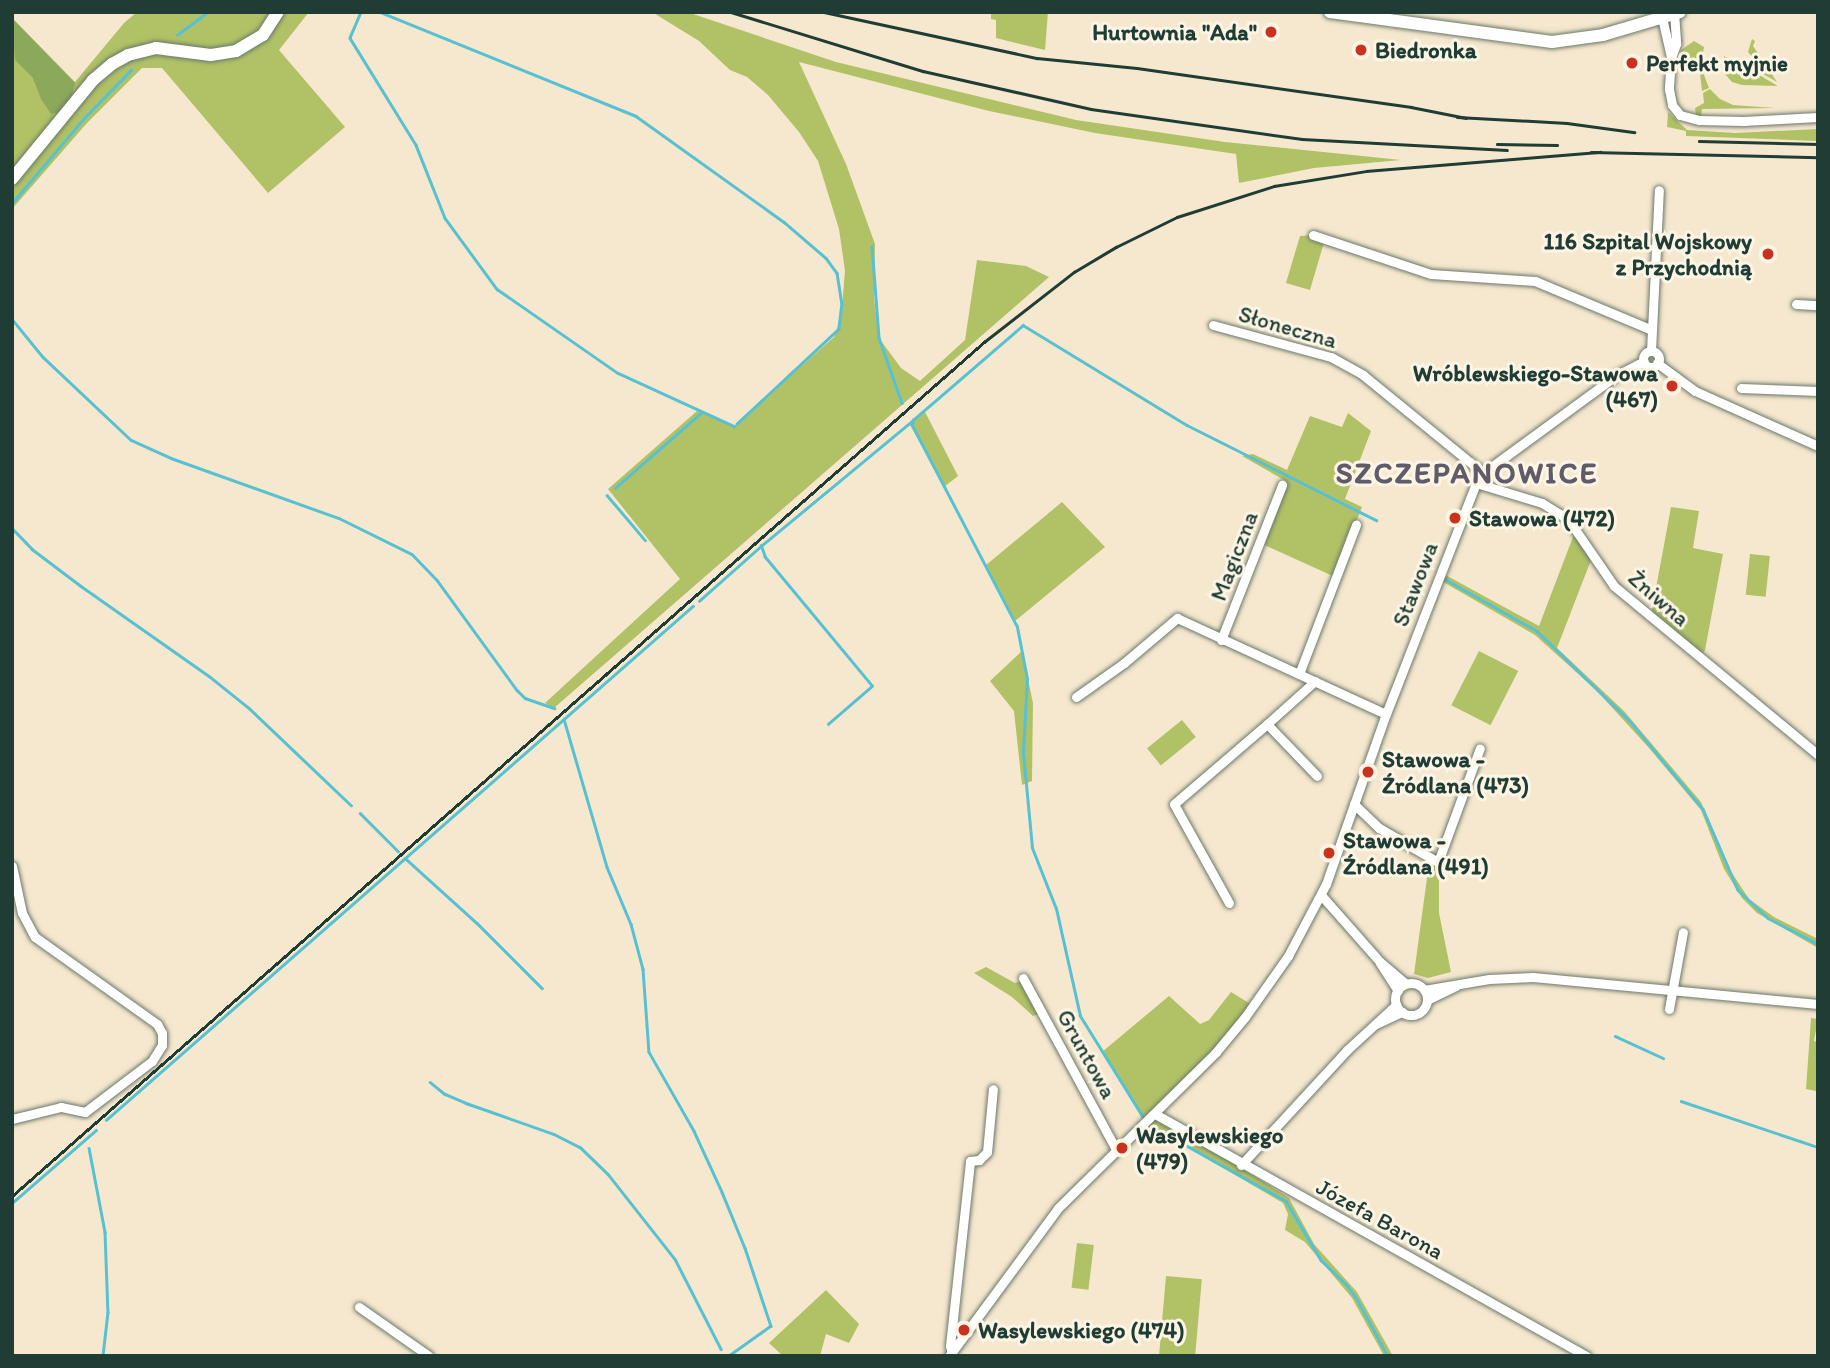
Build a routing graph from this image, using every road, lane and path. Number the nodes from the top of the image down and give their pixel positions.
1 (278, 12) edge
2 (1330, 12) edge
3 (1670, 14) edge
4 (1818, 117) edge
5 (12, 179) edge
6 (1659, 190) dead end
7 (1313, 235) dead end
8 (1796, 304) dead end
9 (1818, 305) edge
10 (1213, 325) dead end
11 (1650, 330) junction
12 (1651, 351) junction
13 (1644, 361) junction
14 (1657, 363) junction
15 (1741, 388) dead end
16 (1818, 391) edge
17 (1818, 446) edge
18 (1483, 473) junction
19 (1476, 483) junction
20 (1282, 485) dead end
21 (1356, 525) dead end
22 (1221, 640) junction
23 (1298, 674) junction
24 (1315, 681) junction
25 (1076, 698) dead end
26 (1386, 714) junction
27 (1267, 724) junction
28 (1480, 748) dead end
29 (1818, 755) edge
30 (1317, 776) dead end
31 (1354, 804) junction
32 (12, 866) edge
33 (1321, 895) junction
34 (1228, 903) dead end
35 (1682, 932) dead end
36 (1380, 962) junction
37 (1023, 978) dead end
38 (1406, 984) junction
39 (1455, 986) junction
40 (1424, 990) junction
41 (1671, 990) junction
42 (1398, 991) junction
43 (1427, 1000) junction
44 (1818, 1004) edge
45 (1399, 1008) junction
46 (1669, 1009) dead end
47 (993, 1089) dead end
48 (1155, 1114) junction
49 (12, 1119) edge
50 (1116, 1149) junction
51 (1241, 1165) junction
52 (359, 1307) dead end
53 (951, 1354) edge
54 (429, 1356) edge
55 (1587, 1356) edge

1 - 5 main road
2 - 3 main road
3 - 4 street
6 - 11 street
7 - 11 street
8 - 9 street
10 - 18 street, Słoneczna
11 - 12 street
12 - 13 street
12 - 14 street
13 - 14 street
13 - 18 street, Stawowa
14 - 17 street
15 - 16 street
18 - 19 street, Stawowa
19 - 26 street, Stawowa
19 - 29 street, Żniwna
20 - 22 street, Magiczna
21 - 23 street
22 - 23 street
22 - 25 street
23 - 24 street
24 - 26 street
24 - 27 street
26 - 31 street, Stawowa
27 - 30 street
27 - 34 street
28 - 31 street
31 - 33 street, Stawowa
32 - 49 street
33 - 36 street
33 - 48 street, Stawowa
35 - 41 street
36 - 38 street
36 - 42 street
37 - 50 street, Gruntowa
38 - 40 street
38 - 42 street
39 - 40 street
39 - 41 street
39 - 43 street
40 - 43 street
41 - 44 street
41 - 46 street
42 - 45 street
43 - 45 street
45 - 51 street
47 - 53 street
48 - 50 street, Stawowa
48 - 51 street, Józefa Barona
50 - 53 street, Stawowa
51 - 55 street, Józefa Barona
52 - 54 street

